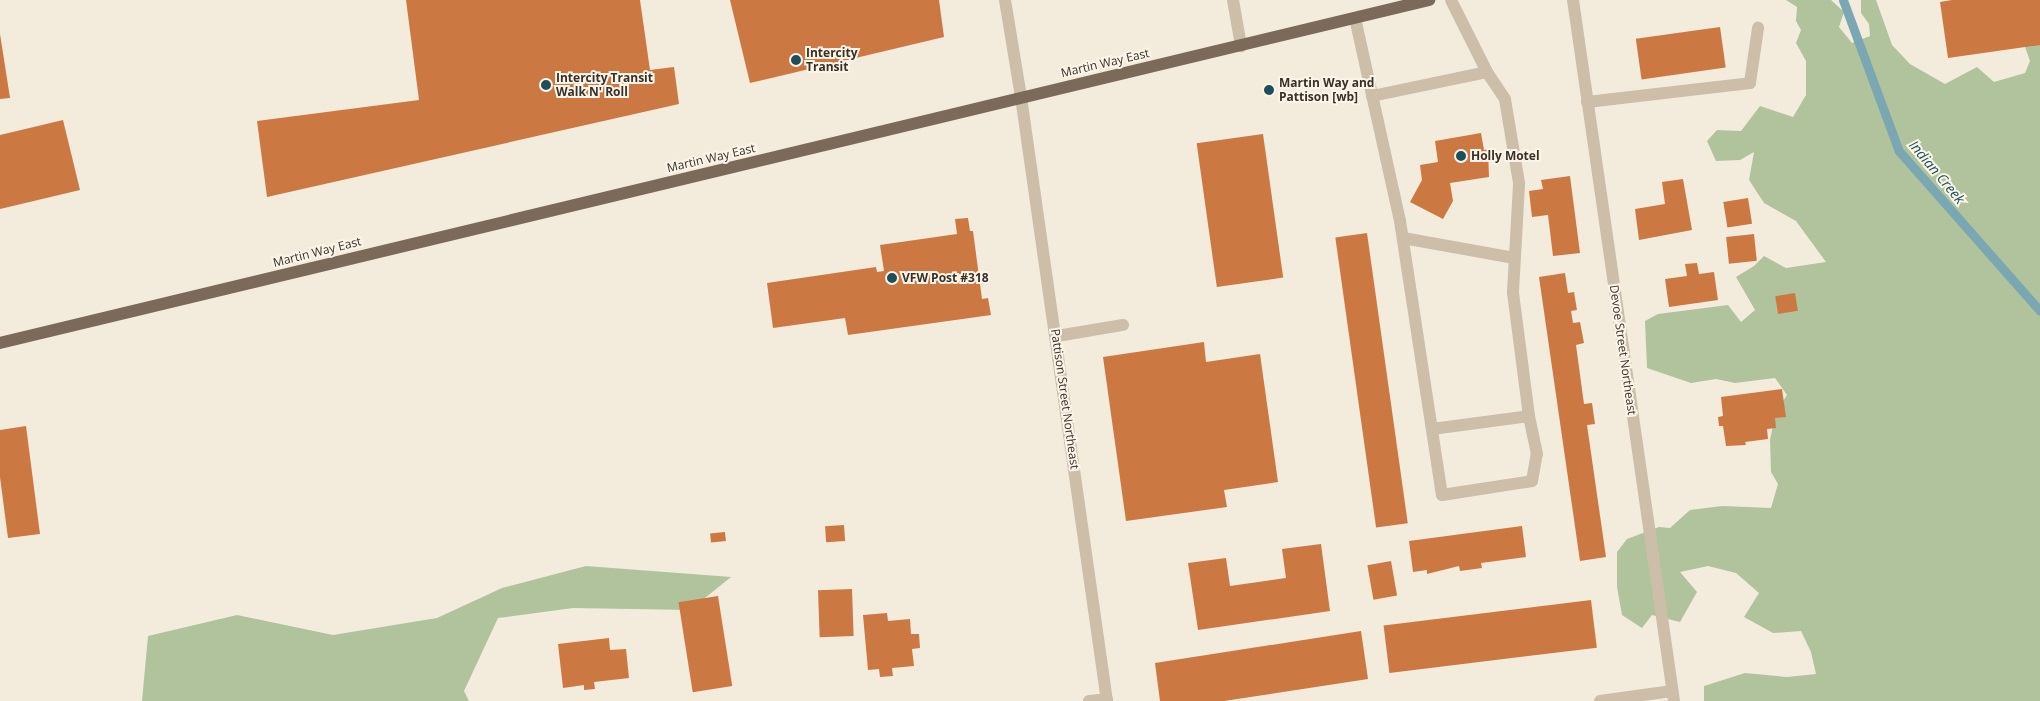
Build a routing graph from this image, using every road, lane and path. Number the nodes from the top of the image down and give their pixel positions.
1 (1005, 0) edge
2 (1233, 0) edge
3 (1429, 0) edge
4 (1450, 0) edge
5 (1573, 0) edge
6 (1355, 18) junction
7 (1758, 28) dead end
8 (1241, 46) junction
9 (1487, 72) junction
10 (1372, 96) junction
11 (1021, 97) junction
12 (1587, 102) junction
13 (1403, 238) junction
14 (1514, 258) junction
15 (1123, 325) dead end
16 (1056, 336) junction
17 (0, 343) edge
18 (1529, 416) junction
19 (1432, 429) junction
20 (1673, 696) edge
21 (1107, 700) edge
22 (1089, 701) edge
23 (1600, 701) edge

1 - 11 street, Pattison Street Northeast
2 - 8 street
3 - 6 main road, Martin Way East
4 - 9 street
5 - 12 street, Devoe Street Northeast
6 - 8 main road, Martin Way East
6 - 10 street
7 - 12 street
8 - 11 main road, Martin Way East
9 - 10 street
9 - 14 street
10 - 13 street
11 - 16 street, Pattison Street Northeast
11 - 17 main road, Martin Way East
12 - 20 street, Devoe Street Northeast
13 - 14 street
13 - 19 street
14 - 18 street
15 - 16 street
16 - 21 street, Pattison Street Northeast
18 - 19 street
18 - 19 street
20 - 23 street
21 - 22 street

